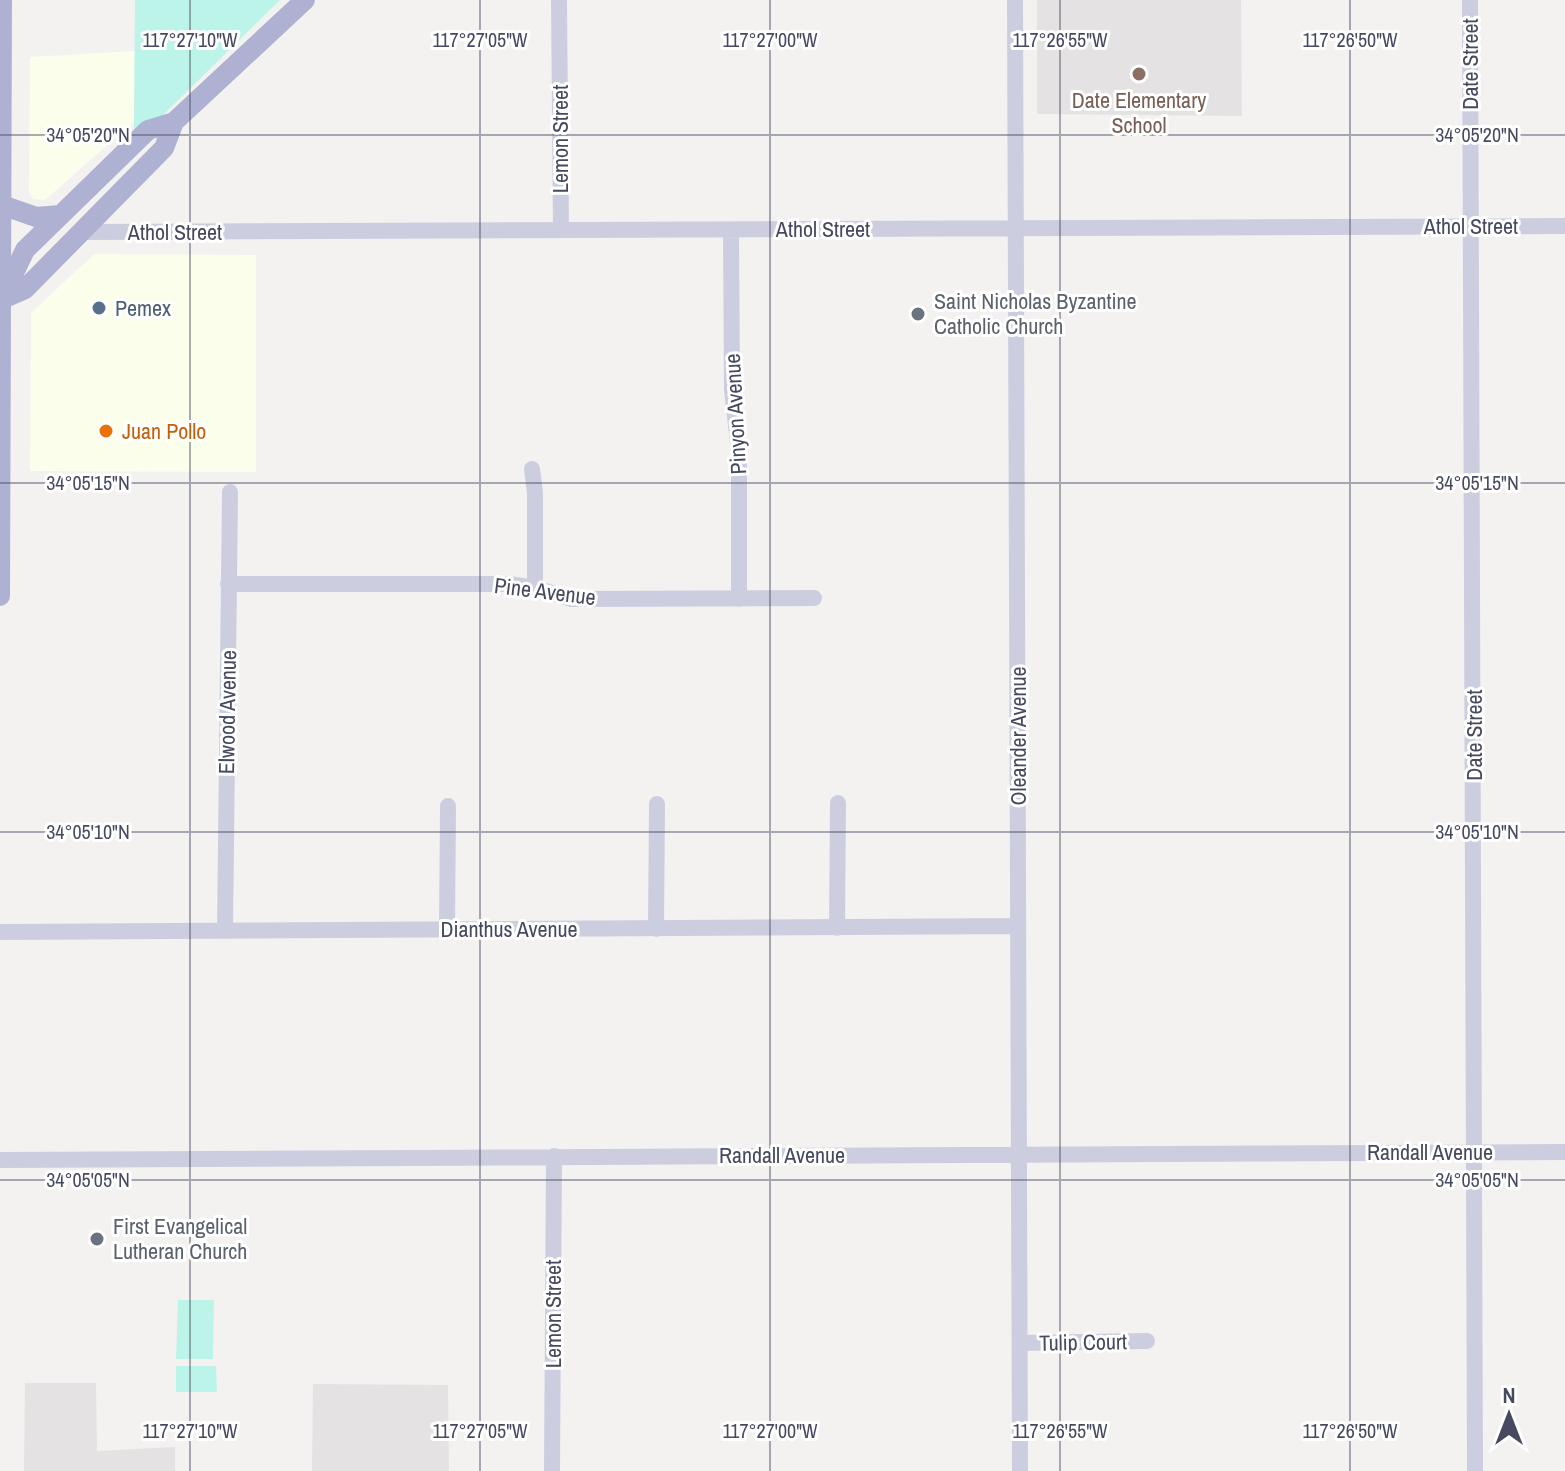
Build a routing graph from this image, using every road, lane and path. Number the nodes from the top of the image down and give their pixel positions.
1 (2, 0) edge
2 (305, 0) edge
3 (559, 0) edge
4 (1015, 0) edge
5 (1470, 0) edge
6 (1, 121) edge
7 (174, 122) junction
8 (2, 205) edge
9 (60, 215) junction
10 (1470, 226) junction
11 (1565, 226) edge
12 (1016, 228) junction
13 (561, 230) junction
14 (731, 230) junction
15 (82, 232) junction
16 (1, 299) edge
17 (1, 387) edge
18 (532, 469) dead end
19 (230, 492) dead end
20 (228, 584) junction
21 (535, 588) junction
22 (0, 596) edge
23 (814, 598) dead end
24 (739, 599) junction
25 (838, 803) dead end
26 (657, 804) dead end
27 (448, 806) dead end
28 (1018, 926) junction
29 (837, 928) junction
30 (447, 929) junction
31 (656, 929) junction
32 (225, 931) junction
33 (0, 932) edge
34 (1475, 1152) junction
35 (1565, 1152) edge
36 (1019, 1153) junction
37 (554, 1156) junction
38 (0, 1160) edge
39 (1147, 1341) dead end
40 (1020, 1343) junction
41 (552, 1471) edge
42 (1020, 1471) edge
43 (1475, 1471) edge

1 - 6 main road
2 - 7 main road
3 - 13 street, Lemon Street
4 - 12 street, Oleander Avenue
5 - 10 street, Date Street
6 - 8 main road
7 - 9 main road
7 - 15 main road
8 - 9 main road
8 - 16 main road
9 - 16 main road
10 - 11 street, Athol Street
10 - 12 street, Athol Street
10 - 34 street, Date Street
12 - 14 street, Athol Street
12 - 28 street, Oleander Avenue
13 - 14 street, Athol Street
13 - 15 street, Athol Street
14 - 24 street, Pinyon Avenue
15 - 16 main road
16 - 17 main road
17 - 22 main road
18 - 21 street
19 - 20 street, Elwood Avenue
20 - 21 street, Pine Avenue
20 - 32 street, Elwood Avenue
21 - 24 street, Pine Avenue
23 - 24 street, Pine Avenue
25 - 29 street
26 - 31 street
27 - 30 street
28 - 29 street, Dianthus Avenue
28 - 36 street, Oleander Avenue
29 - 31 street, Dianthus Avenue
30 - 31 street, Dianthus Avenue
30 - 32 street, Dianthus Avenue
32 - 33 street, Dianthus Avenue
34 - 35 street, Randall Avenue
34 - 36 street, Randall Avenue
34 - 43 street, Date Street
36 - 37 street, Randall Avenue
36 - 40 street, Oleander Avenue
37 - 38 street, Randall Avenue
37 - 41 street, Lemon Street
39 - 40 street, Tulip Court
40 - 42 street, Oleander Avenue

